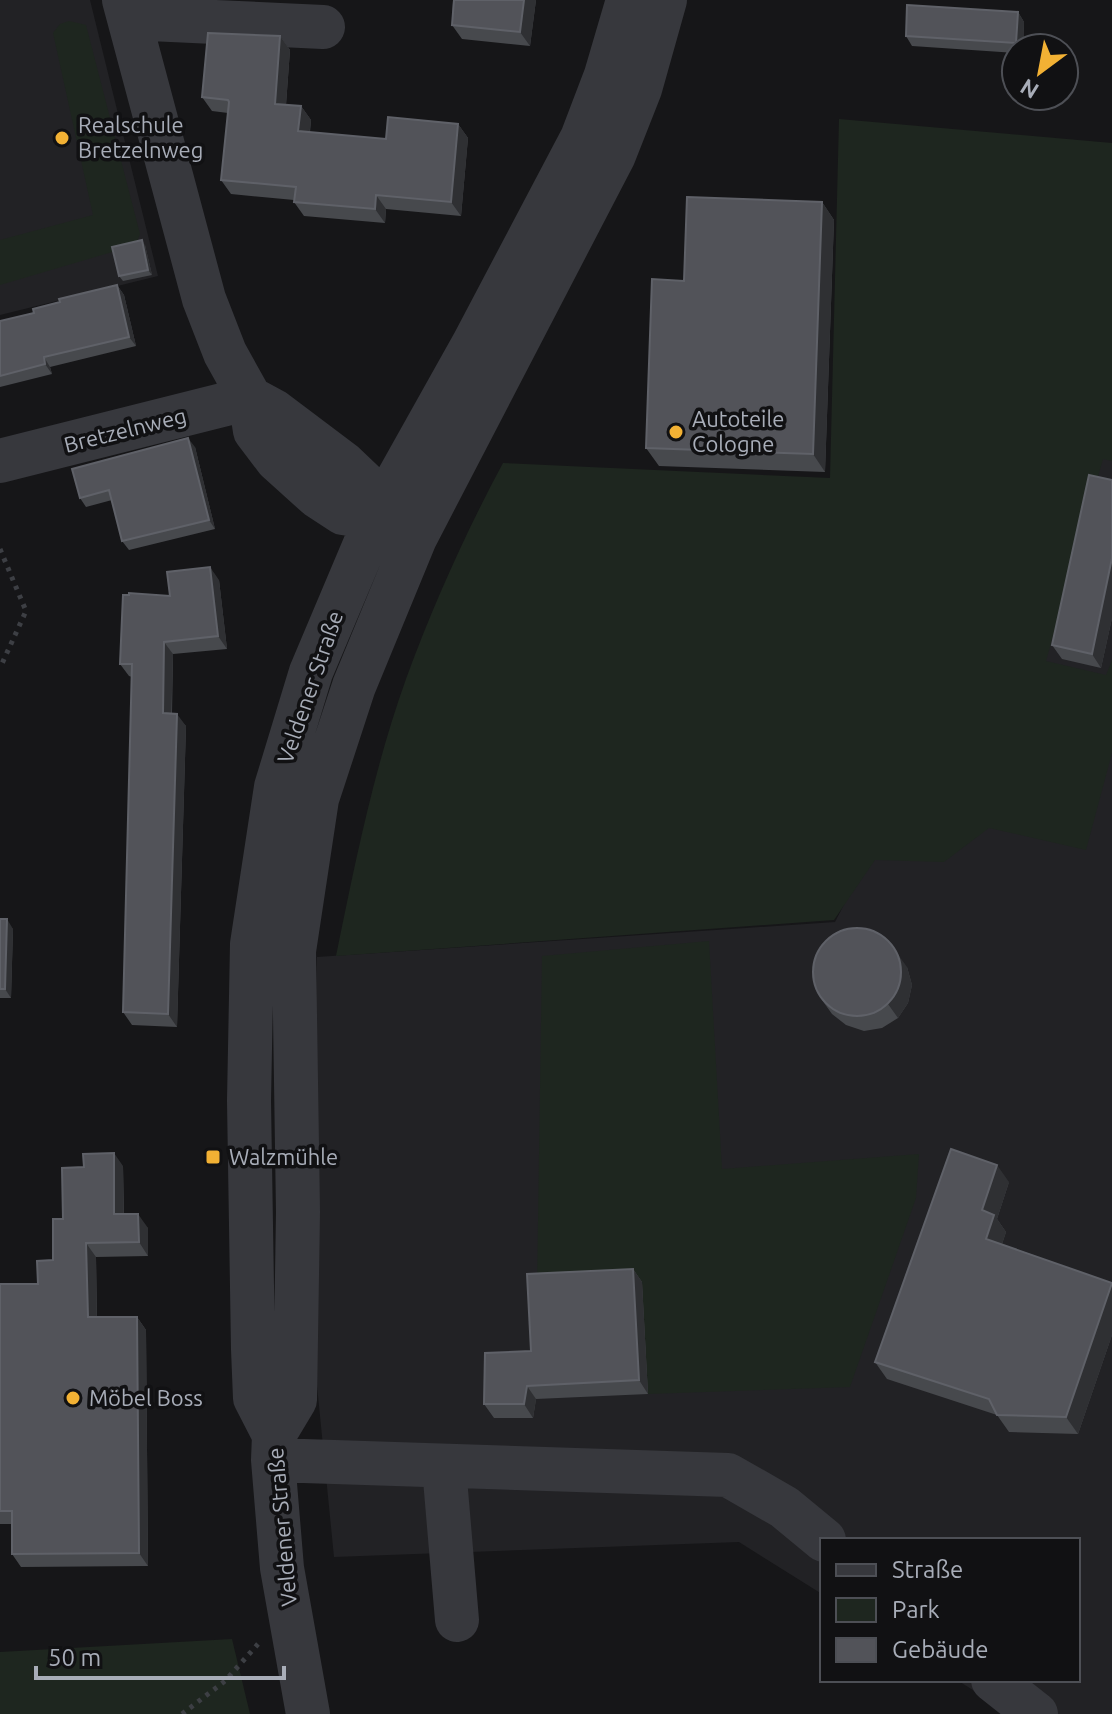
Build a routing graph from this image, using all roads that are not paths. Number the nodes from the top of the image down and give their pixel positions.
1 (628, 0) edge
2 (665, 0) edge
3 (126, 9) edge
4 (323, 27) dead end
5 (250, 398) junction
6 (0, 461) edge
7 (376, 518) junction
8 (415, 538) junction
9 (274, 1447) junction
10 (444, 1467) junction
11 (822, 1538) edge
12 (457, 1620) dead end
13 (996, 1682) edge
14 (308, 1714) edge
15 (1036, 1714) edge

1 - 7 street, Veldener Straße
2 - 8 street, Veldener Straße
3 - 4 street
3 - 5 street
5 - 6 street, Bretzelnweg
5 - 7 street
7 - 8 street
7 - 9 street, Veldener Straße
8 - 9 street, Veldener Straße
9 - 10 street
9 - 14 street, Veldener Straße
10 - 11 street
10 - 12 street
13 - 15 street

